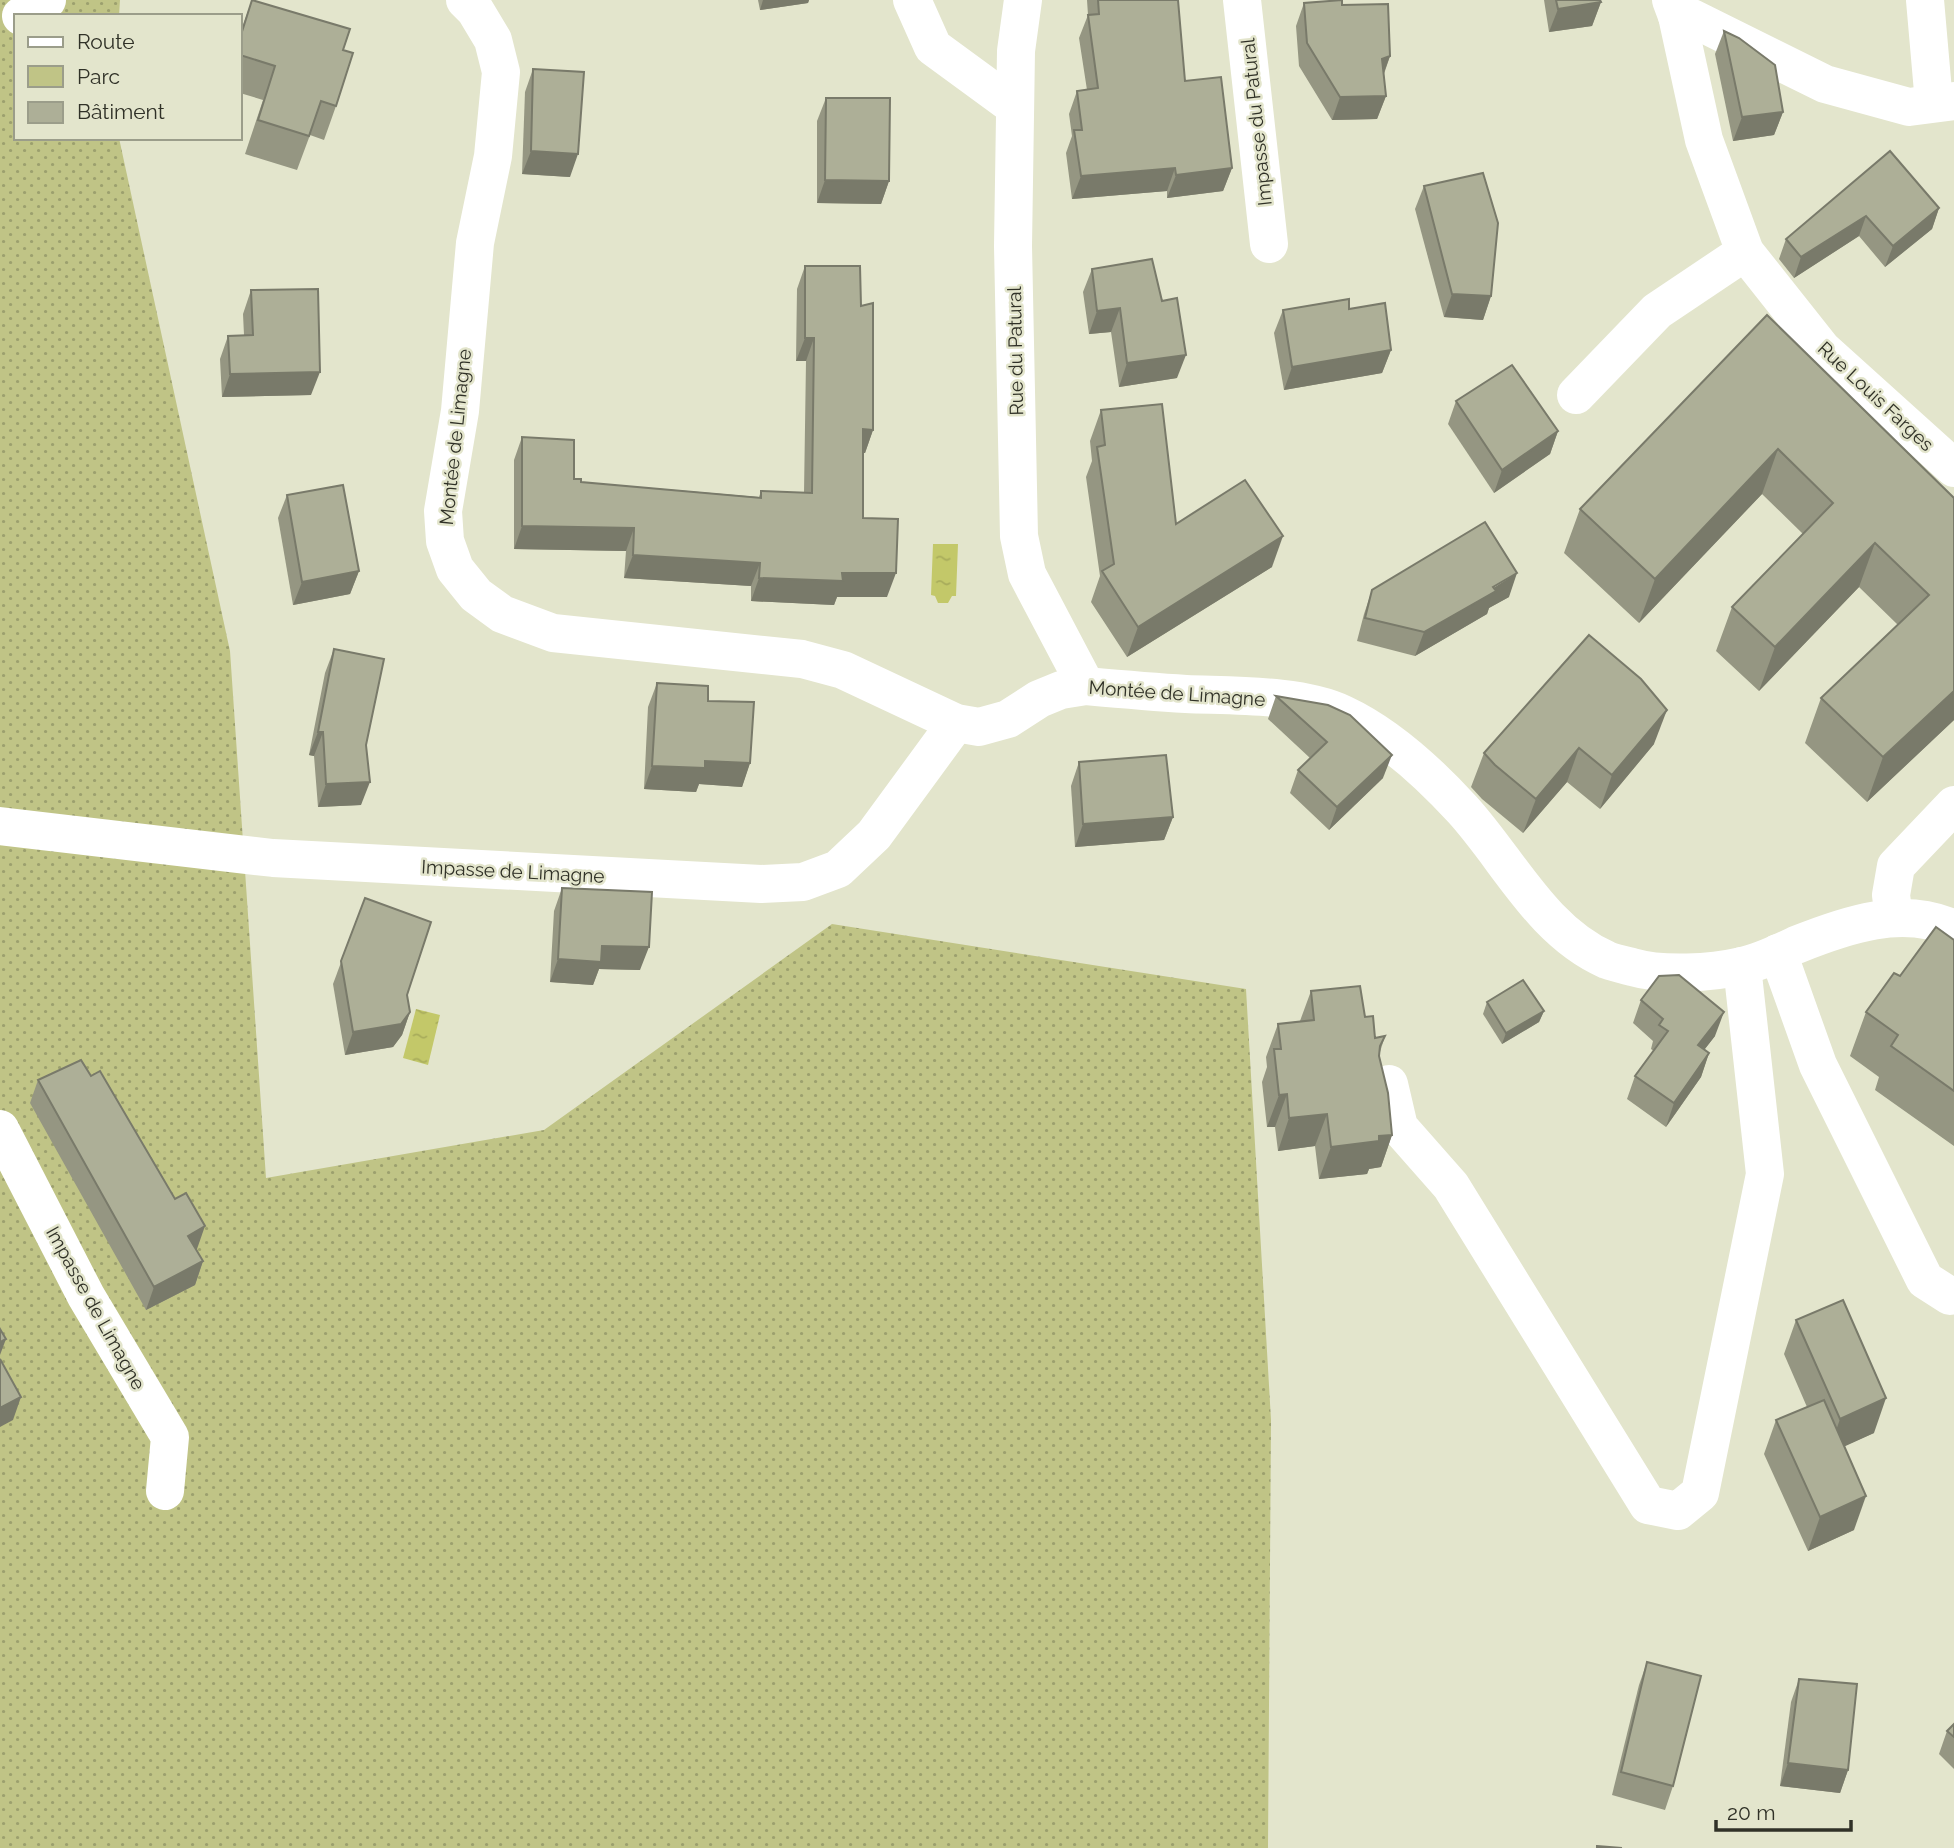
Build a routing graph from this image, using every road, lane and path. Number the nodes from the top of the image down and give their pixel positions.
1 (47, 0) edge
2 (465, 0) edge
3 (912, 0) edge
4 (1023, 0) edge
5 (1242, 0) edge
6 (1925, 0) edge
7 (1674, 8) edge
8 (24, 14) edge
9 (1944, 102) edge
10 (1015, 107) junction
11 (1269, 244) dead end
12 (1745, 252) junction
13 (1576, 394) dead end
14 (1954, 468) edge
15 (1086, 686) junction
16 (956, 723) junction
17 (1954, 805) edge
18 (0, 826) edge
19 (1894, 918) junction
20 (1954, 929) edge
21 (1779, 953) junction
22 (1742, 966) junction
23 (1389, 1084) edge
24 (0, 1129) edge
25 (1954, 1295) edge
26 (165, 1491) dead end

1 - 8 street
2 - 16 street, Montée de Limagne
3 - 10 street
4 - 10 street, Rue du Patural
5 - 11 street, Impasse du Patural
6 - 9 street
7 - 9 street
7 - 12 street, Rue Louis Farges
10 - 15 street, Rue du Patural
12 - 13 street
12 - 14 street, Rue Louis Farges
15 - 16 street, Montée de Limagne
15 - 22 street, Montée de Limagne
16 - 18 street, Impasse de Limagne
17 - 19 street
19 - 20 street, Montée de Limagne
19 - 21 street, Montée de Limagne
21 - 22 street, Montée de Limagne
21 - 25 street
22 - 23 street
24 - 26 street, Impasse de Limagne

